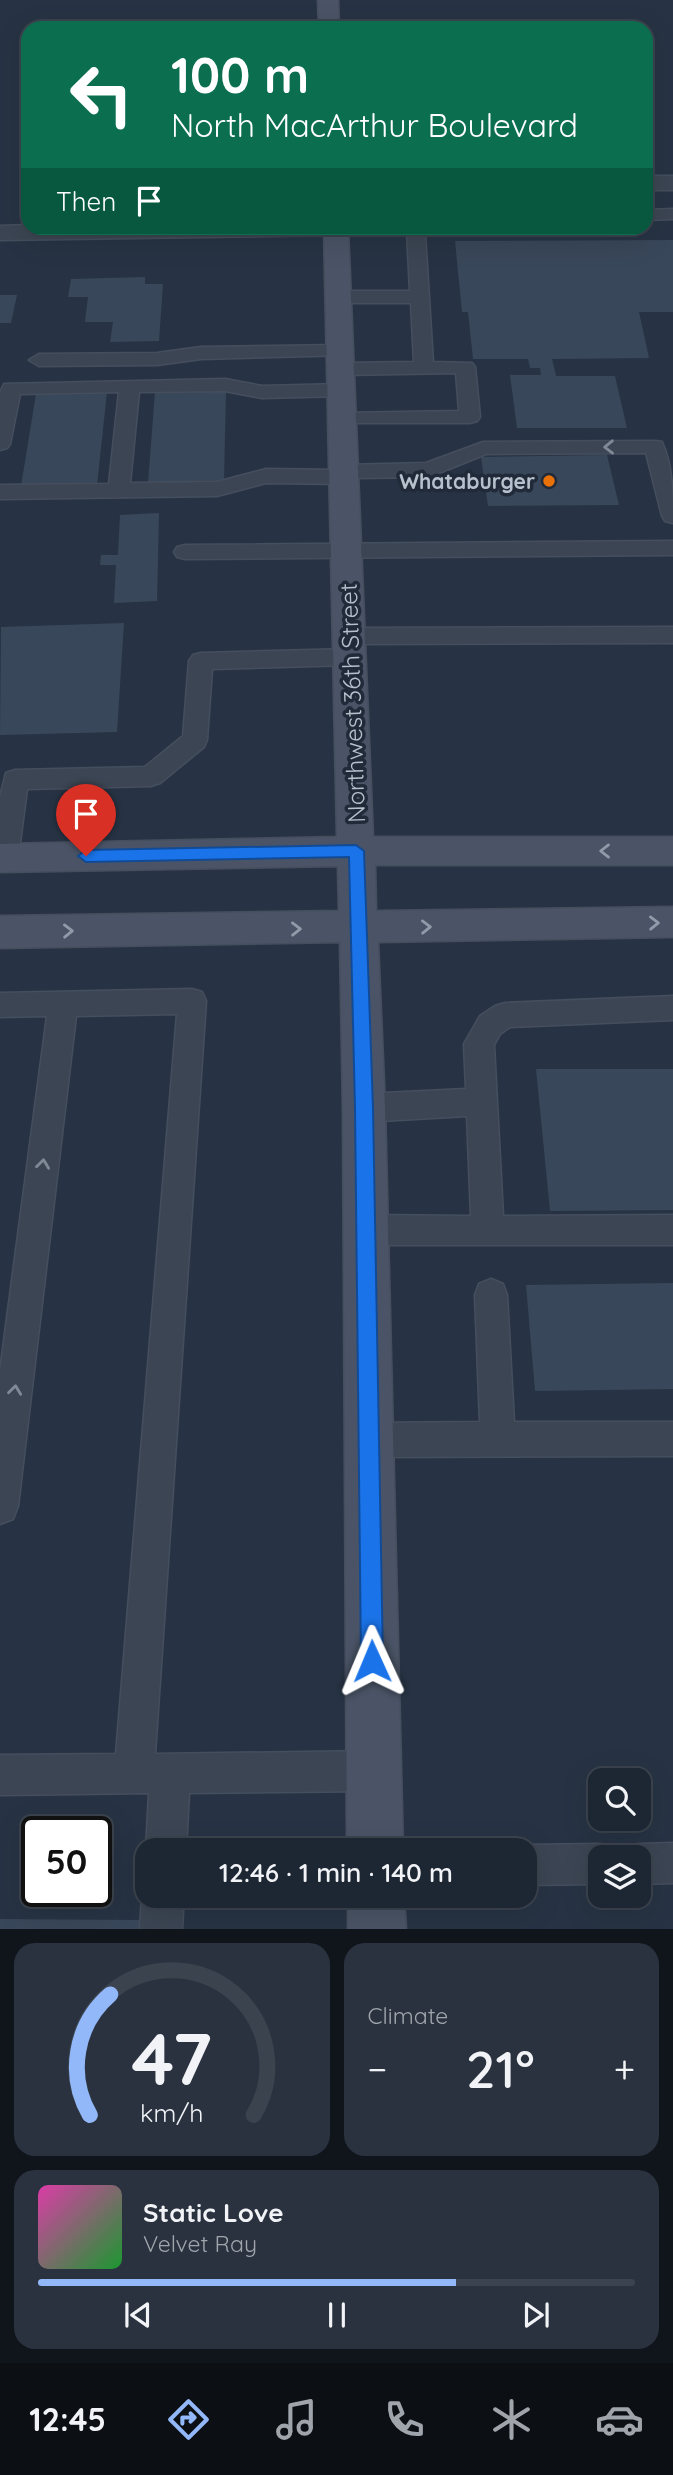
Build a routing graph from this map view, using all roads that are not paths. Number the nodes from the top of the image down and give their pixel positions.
1 (328, 0) edge
2 (329, 21) edge
3 (653, 183) edge
4 (673, 183) edge
5 (653, 215) edge
6 (673, 215) edge
7 (0, 233) edge
8 (21, 233) edge
9 (337, 235) edge
10 (416, 235) edge
11 (339, 297) junction
12 (421, 297) junction
13 (39, 360) dead end
14 (424, 368) junction
15 (342, 370) junction
16 (130, 386) junction
17 (343, 419) junction
18 (0, 444) edge
19 (664, 447) edge
20 (345, 474) junction
21 (120, 490) junction
22 (0, 492) edge
23 (673, 516) edge
24 (673, 548) edge
25 (348, 551) junction
26 (185, 552) dead end
27 (673, 635) edge
28 (351, 646) junction
29 (356, 851) junction
30 (673, 852) edge
31 (2, 858) edge
32 (673, 922) edge
33 (358, 928) junction
34 (0, 932) edge
35 (63, 1003) junction
36 (0, 1005) edge
37 (673, 1008) edge
38 (481, 1102) junction
39 (364, 1108) junction
40 (365, 1230) junction
41 (673, 1230) edge
42 (488, 1231) junction
43 (491, 1295) dead end
44 (498, 1439) junction
45 (673, 1439) edge
46 (368, 1440) junction
47 (0, 1506) edge
48 (374, 1771) junction
49 (152, 1774) junction
50 (0, 1775) edge
51 (164, 1838) edge
52 (375, 1838) edge
53 (673, 1863) edge
54 (588, 1864) edge
55 (651, 1864) edge
56 (537, 1865) edge
57 (162, 1908) edge
58 (376, 1908) edge
59 (161, 1929) edge
60 (377, 1929) edge

1 - 2 main road
3 - 4 street
5 - 6 lane
7 - 8 street
9 - 11 main road, Northwest 36th Street
10 - 12 lane
11 - 12 lane
11 - 15 main road, Northwest 36th Street
12 - 14 lane
13 - 15 lane
14 - 15 lane
14 - 17 lane
15 - 16 lane
15 - 17 main road, Northwest 36th Street
16 - 18 lane
16 - 21 lane
17 - 20 main road, Northwest 36th Street
19 -> 20 lane
19 - 23 lane
20 - 21 lane
20 - 25 main road, Northwest 36th Street
21 - 22 lane
24 - 25 lane
25 - 26 lane
25 - 28 main road, Northwest 36th Street
27 - 28 lane
28 - 29 main road, Northwest 36th Street
28 - 31 lane
30 -> 29 main road
29 - 31 main road
29 - 33 main road, Northwest 36th Street
33 -> 32 main road
34 -> 33 main road
33 - 39 main road, Northwest 36th Street
35 - 36 lane
47 -> 35 lane
35 - 49 lane
37 - 38 lane
38 - 39 lane
38 - 42 lane
39 - 40 main road, Northwest 36th Street
40 - 42 lane
40 - 46 main road, Northwest 36th Street
41 - 42 lane
43 - 44 lane
44 - 45 lane
44 - 46 lane
46 - 48 main road, Northwest 36th Street
48 - 49 lane
48 - 52 main road, Northwest 36th Street
49 - 50 lane
49 - 51 lane
53 - 55 lane
54 - 56 lane
57 - 59 lane
58 - 60 main road

